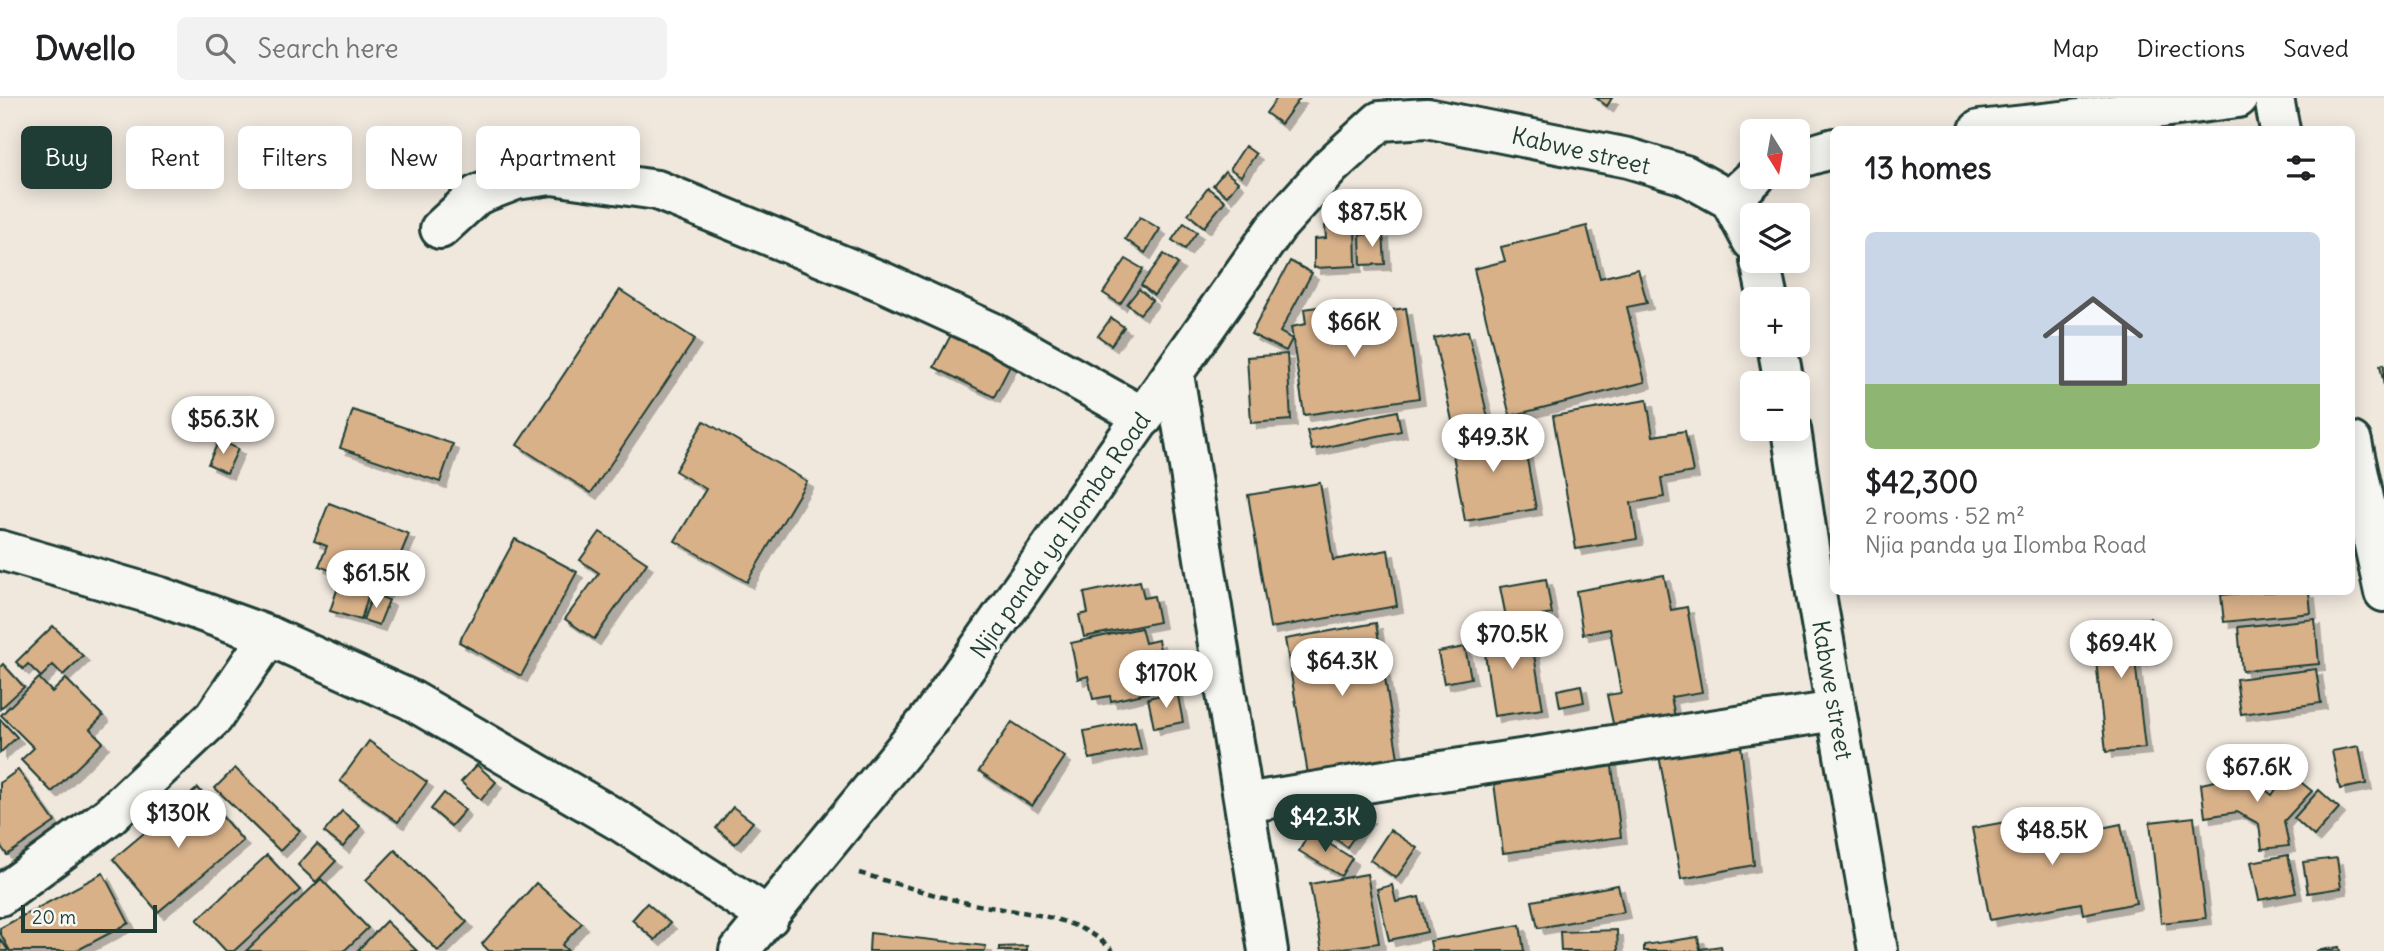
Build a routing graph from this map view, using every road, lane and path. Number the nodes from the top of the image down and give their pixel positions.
1 (2238, 98) edge
2 (2274, 98) edge
3 (1389, 110) edge
4 (2016, 126) edge
5 (2279, 126) edge
6 (1830, 149) edge
7 (1810, 155) edge
8 (1740, 188) edge
9 (440, 229) dead end
10 (1174, 374) junction
11 (1144, 417) junction
12 (1793, 441) edge
13 (2355, 456) edge
14 (0, 550) edge
15 (2384, 592) edge
16 (269, 636) junction
17 (1836, 711) junction
18 (1245, 803) junction
19 (814, 860) junction
20 (0, 896) edge
21 (769, 917) junction
22 (740, 951) edge
23 (1113, 951) edge
24 (1268, 951) edge
25 (1878, 951) edge

1 - 4 street
2 - 5 street
3 - 8 street, Kabwe street
3 - 10 street, Njia panda ya Ilomba Road
6 - 7 street
9 - 11 street
10 - 11 street, Njia panda ya Ilomba Road
10 - 18 street
11 - 19 street, Njia panda ya Ilomba Road
12 - 17 street, Kabwe street
13 - 15 street
14 - 16 street
16 - 20 street
16 - 21 street
17 - 18 street
17 - 25 street, Kabwe street
18 - 24 street
19 - 21 street, Njia panda ya Ilomba Road
19 - 23 path
21 - 22 street, Njia panda ya Ilomba Road

